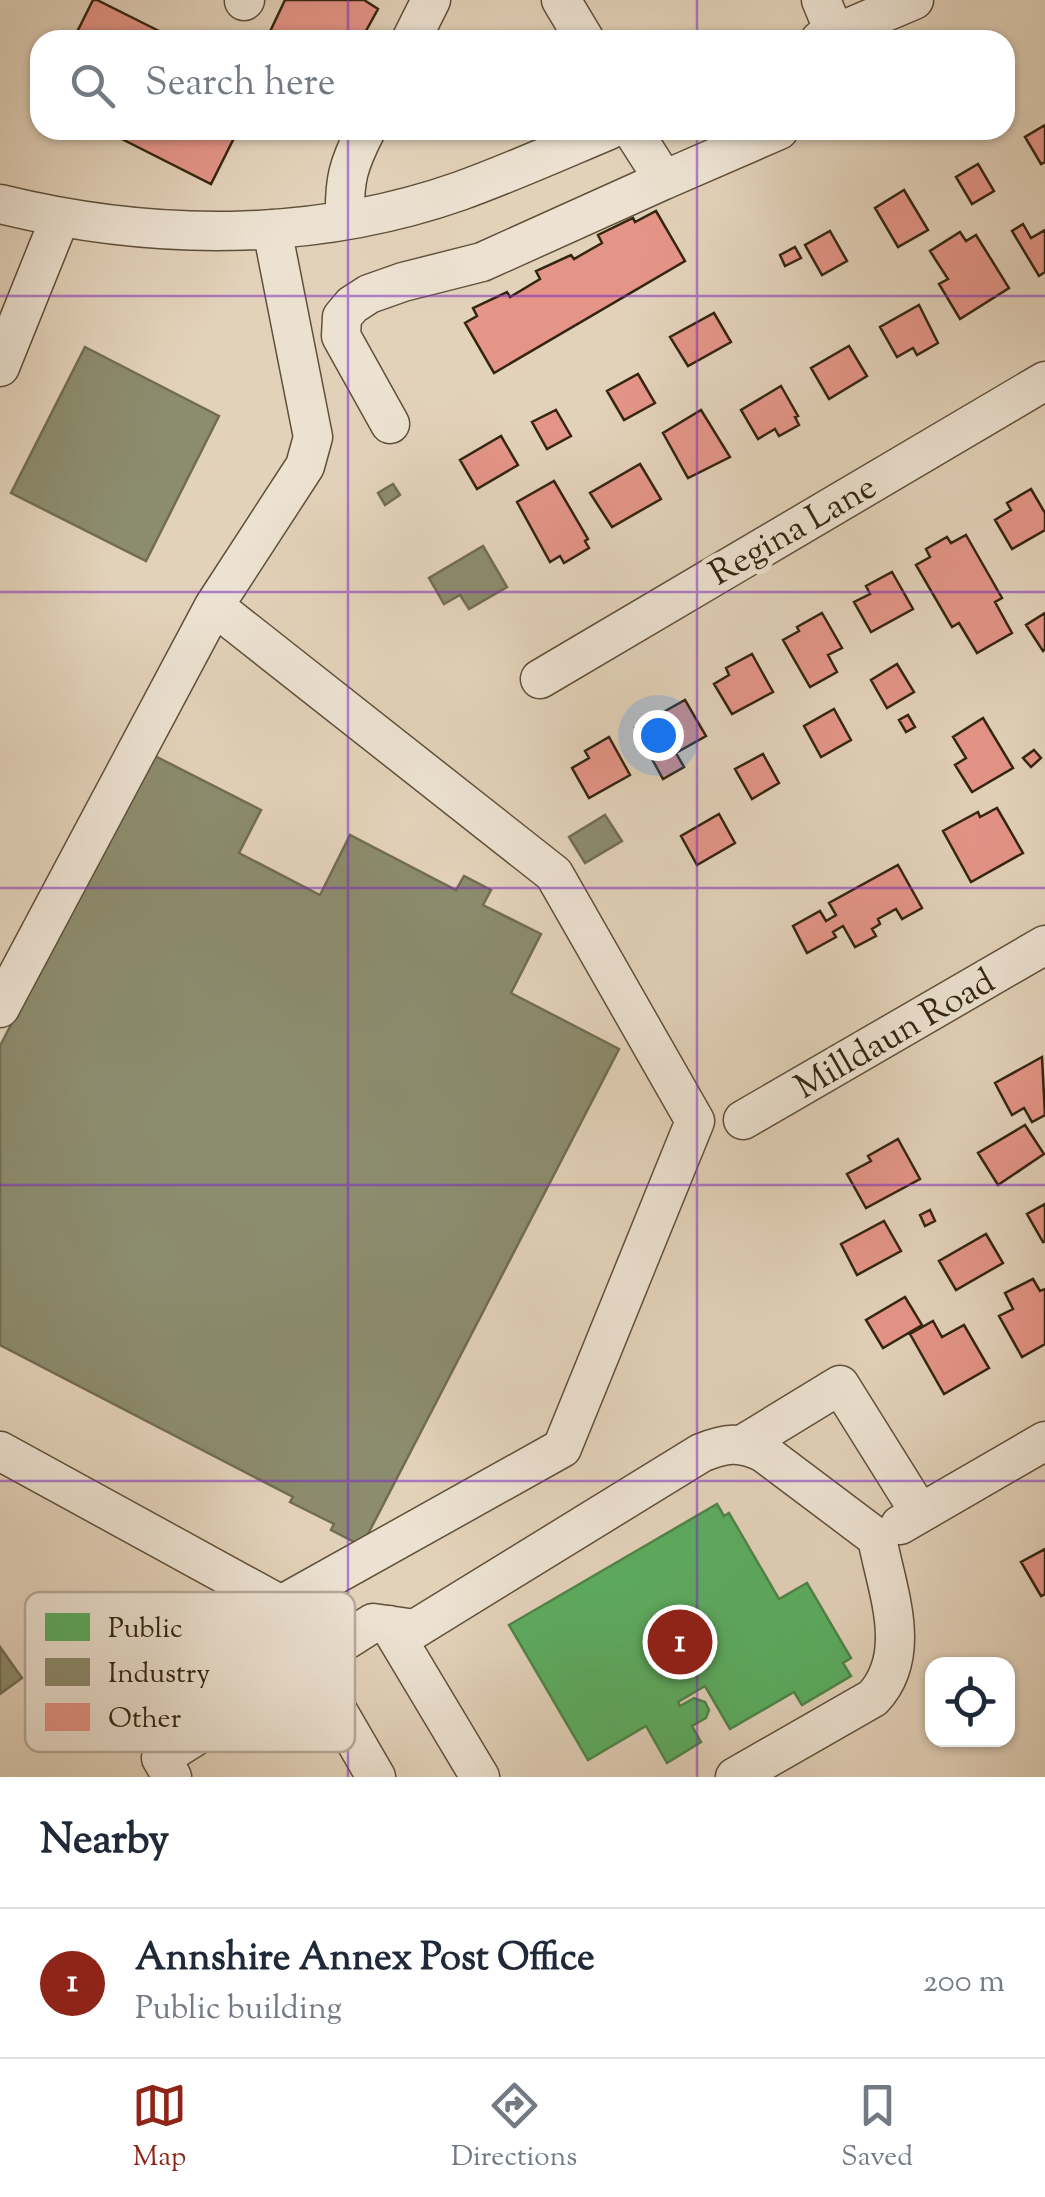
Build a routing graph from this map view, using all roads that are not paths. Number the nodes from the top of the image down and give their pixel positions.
1 (431, 0) edge
2 (561, 0) edge
3 (914, 0) edge
4 (826, 25) edge
5 (416, 30) edge
6 (579, 30) edge
7 (361, 140) edge
8 (584, 140) edge
9 (638, 140) edge
10 (756, 140) edge
11 (664, 180) junction
12 (0, 204) edge
13 (60, 218) junction
14 (345, 219) junction
15 (272, 229) junction
16 (0, 367) edge
17 (1045, 381) edge
18 (390, 424) dead end
19 (214, 606) junction
20 (540, 679) dead end
21 (1045, 945) edge
22 (0, 1008) edge
23 (744, 1120) dead end
24 (1045, 1441) edge
25 (746, 1444) junction
26 (0, 1451) edge
27 (920, 1513) junction
28 (877, 1538) junction
29 (256, 1592) edge
30 (303, 1592) edge
31 (389, 1626) junction
32 (355, 1635) edge
33 (355, 1741) edge
34 (171, 1752) edge
35 (172, 1777) edge
36 (376, 1777) edge
37 (480, 1777) edge
38 (735, 1777) edge

1 - 5 street
2 - 6 street
3 - 4 street
7 - 14 street
8 - 14 street
9 - 11 street
10 - 11 street
11 - 18 street
12 - 13 street
13 - 15 street
13 - 16 street
14 - 15 street
15 - 19 street
17 - 20 street, Regina Lane
19 - 22 street
19 - 30 street
21 - 23 street, Milldaun Road
24 - 27 street
25 - 27 street
25 - 28 street
25 - 31 street
26 - 29 street
27 - 28 street
28 - 38 street
31 - 32 street
31 - 37 street
33 - 36 street
34 - 35 street

